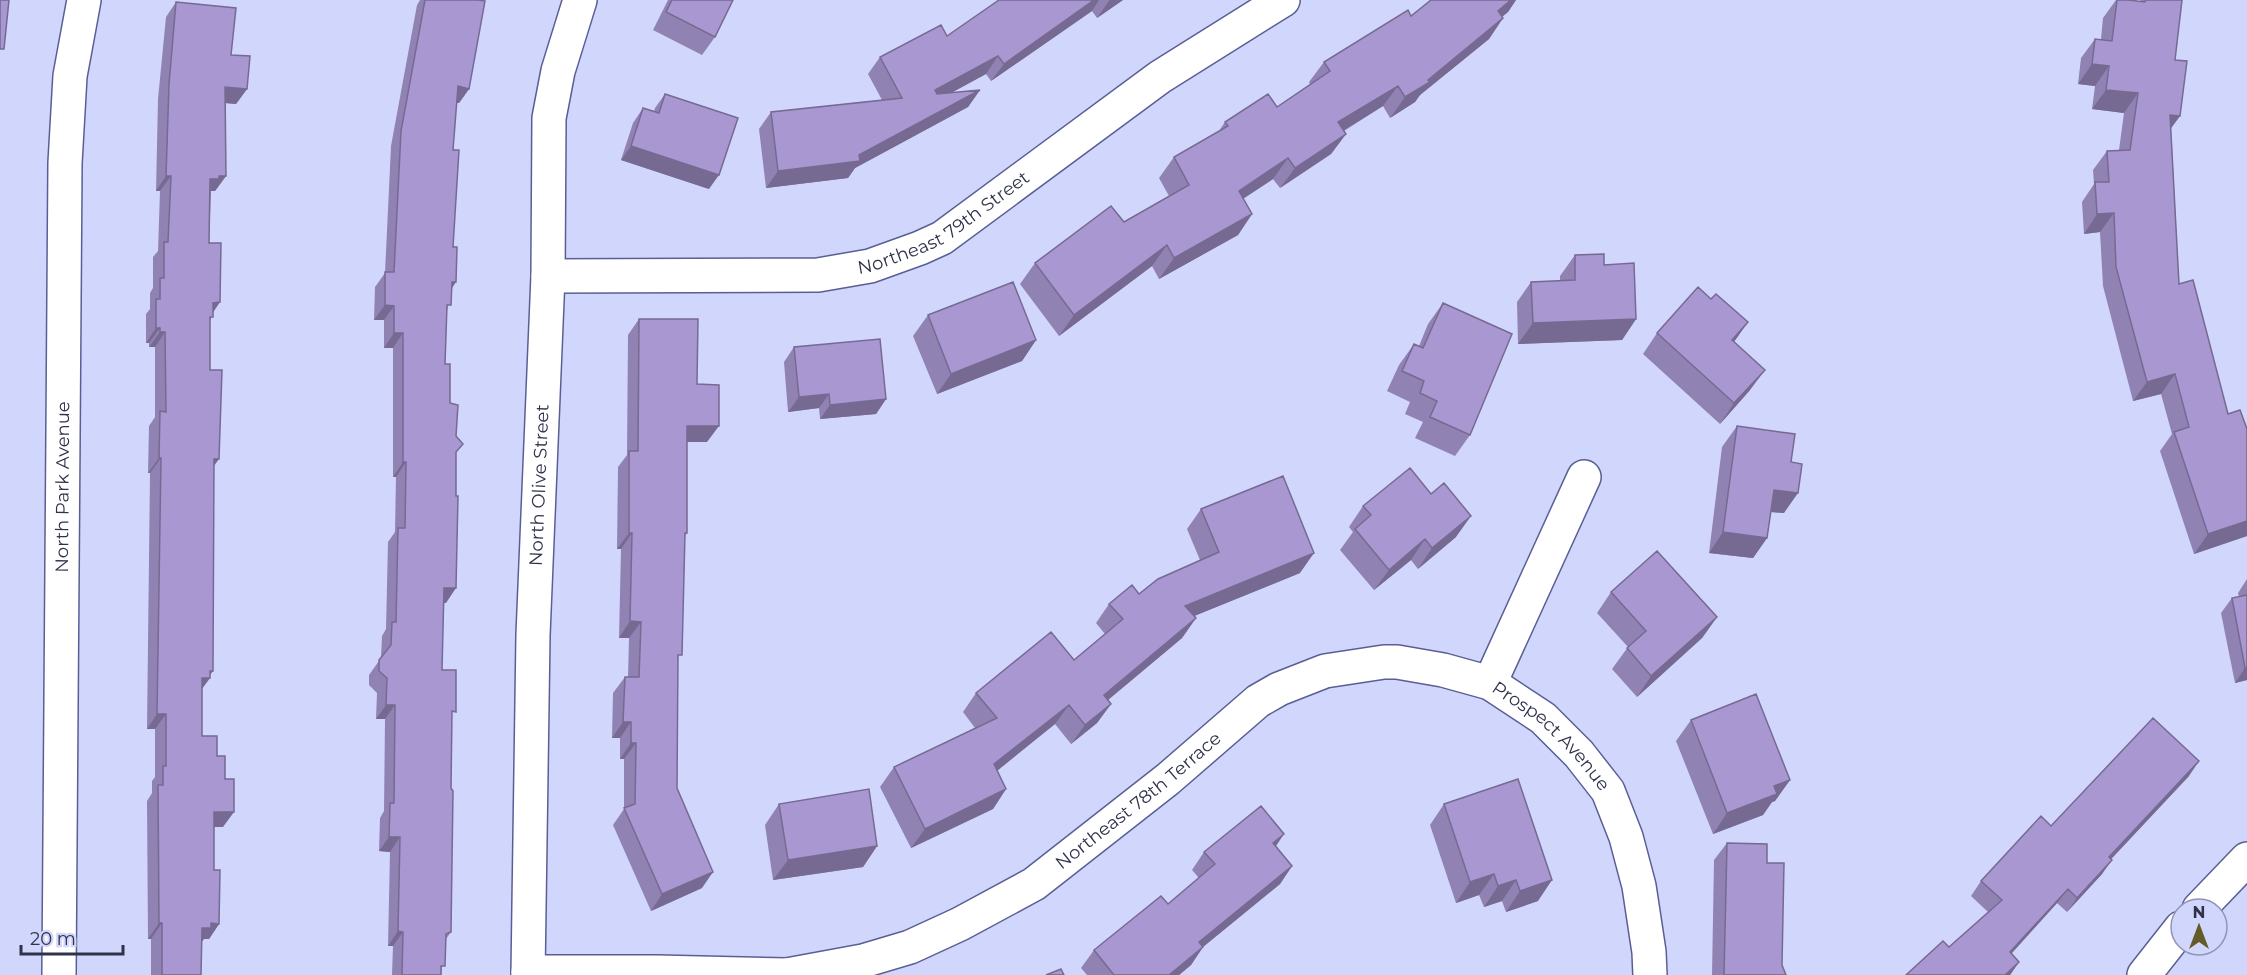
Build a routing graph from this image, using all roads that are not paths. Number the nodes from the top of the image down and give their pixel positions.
1 (84, 0) edge
2 (580, 0) edge
3 (1283, 0) edge
4 (548, 276) junction
5 (1584, 477) dead end
6 (1490, 683) junction
7 (2247, 859) edge
8 (2211, 897) edge
9 (2169, 944) edge
10 (528, 973) edge
11 (59, 975) edge
12 (787, 975) edge
13 (1650, 975) edge
14 (2145, 975) edge

1 - 11 street, North Park Avenue
2 - 4 street, North Olive Street
3 - 4 street, Northeast 79th Street
4 - 10 street, North Olive Street
5 - 6 street, Prospect Avenue
6 - 12 street, Northeast 78th Terrace
6 - 13 street, Prospect Avenue
7 - 8 street
9 - 14 street
10 - 12 street, Northeast 78th Terrace

